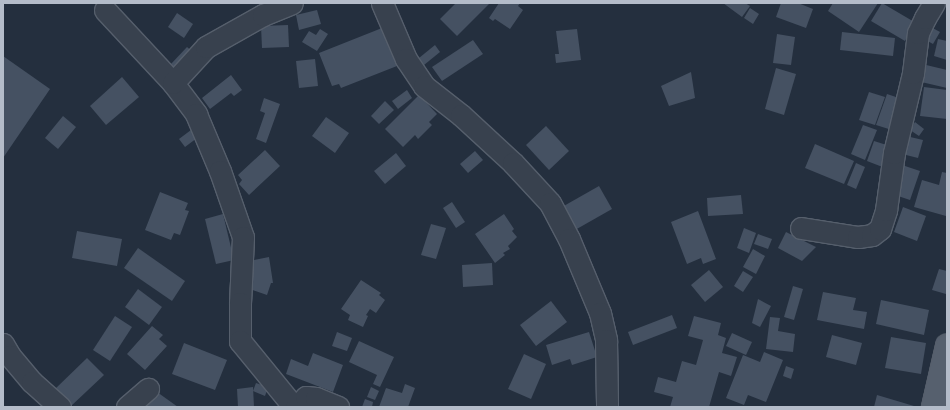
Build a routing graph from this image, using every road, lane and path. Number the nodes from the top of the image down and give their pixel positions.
1 (292, 3) edge
2 (382, 3) edge
3 (934, 3) edge
4 (105, 10) dead end
5 (947, 14) edge
6 (173, 83) junction
7 (801, 228) dead end
8 (3, 344) edge
9 (947, 346) edge
10 (148, 389) dead end
11 (60, 407) edge
12 (127, 407) edge
13 (295, 407) edge
14 (338, 407) edge
15 (607, 407) edge
16 (933, 407) edge

1 - 6 street
2 - 15 street
3 - 5 street
3 - 7 street
4 - 6 street
6 - 13 street
8 - 11 street
9 - 16 main road
10 - 12 street
13 - 14 street

